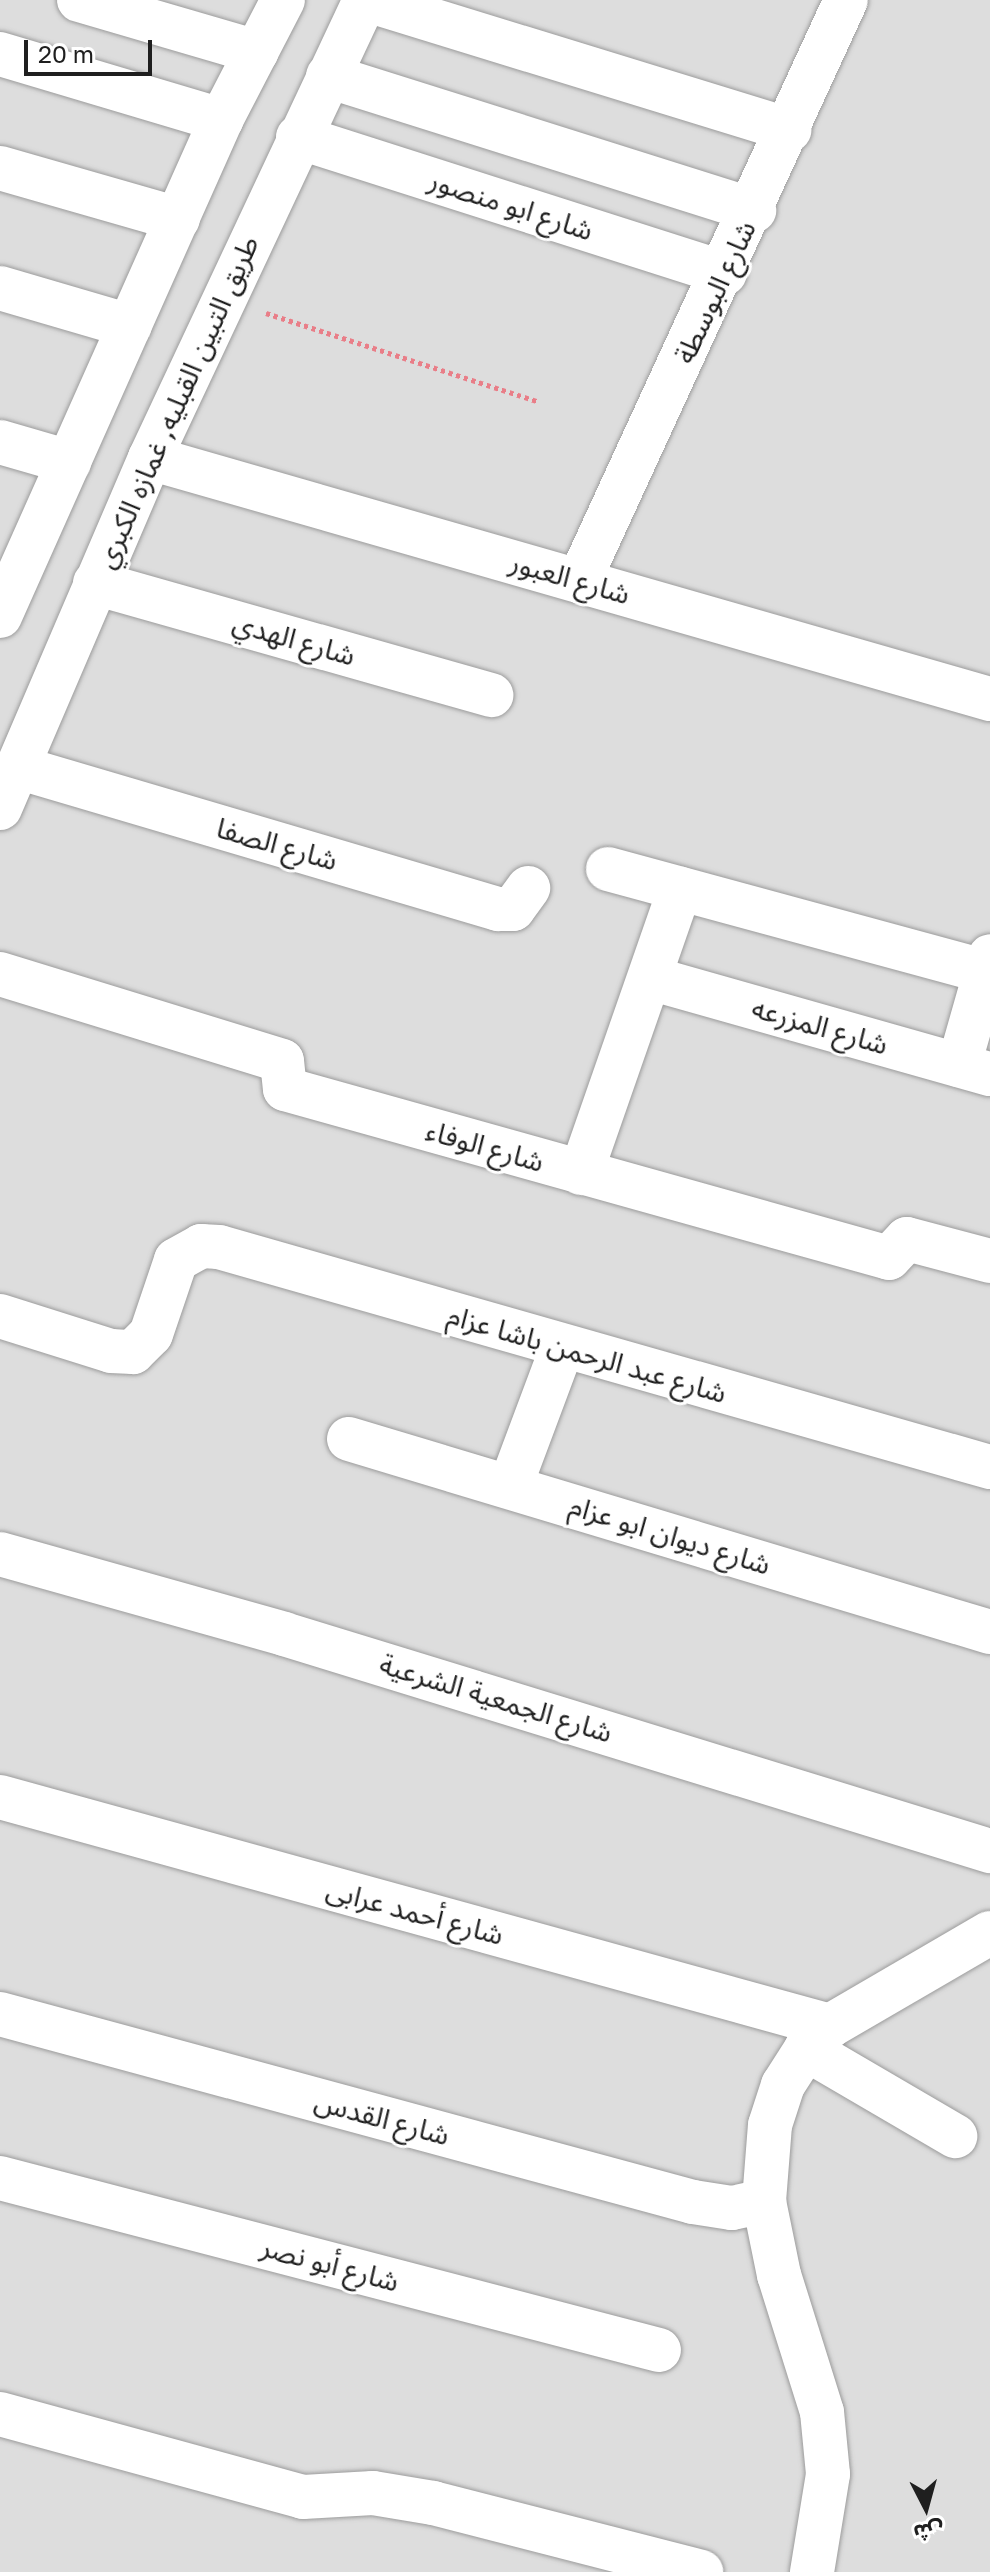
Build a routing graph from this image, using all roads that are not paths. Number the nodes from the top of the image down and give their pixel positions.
1 (79, 0) edge
2 (283, 0) edge
3 (366, 0) edge
4 (846, 0) edge
5 (257, 52) junction
6 (0, 54) edge
7 (328, 76) junction
8 (221, 120) junction
9 (789, 130) junction
10 (298, 137) junction
11 (0, 168) edge
12 (754, 210) junction
13 (178, 219) junction
14 (725, 273) junction
15 (0, 288) edge
16 (130, 326) junction
17 (0, 442) edge
18 (150, 458) junction
19 (69, 462) junction
20 (579, 581) junction
21 (95, 583) junction
22 (5, 593) edge
23 (492, 695) dead end
24 (990, 699) edge
25 (17, 767) junction
26 (0, 808) edge
27 (608, 869) dead end
28 (528, 888) dead end
29 (680, 889) junction
30 (989, 967) edge
31 (0, 974) edge
32 (650, 978) junction
33 (975, 1069) edge
34 (581, 1173) junction
35 (990, 1261) edge
36 (0, 1316) edge
37 (562, 1348) junction
38 (349, 1439) dead end
39 (990, 1467) edge
40 (510, 1487) junction
41 (0, 1554) edge
42 (990, 1632) edge
43 (0, 1797) edge
44 (990, 1851) edge
45 (990, 1933) edge
46 (0, 2014) edge
47 (818, 2037) junction
48 (955, 2136) dead end
49 (0, 2178) edge
50 (764, 2201) junction
51 (659, 2350) dead end
52 (0, 2414) edge
53 (701, 2572) edge
54 (812, 2572) edge

1 - 5 street
2 - 5 street
3 - 7 street, طريق التبين القبليه, غمازه الكبري
3 - 9 street
4 - 9 street, شارع البوسطة
5 - 8 street
6 - 8 street
7 - 10 street, طريق التبين القبليه, غمازه الكبري
7 - 12 street
8 - 13 street
9 - 12 street, شارع البوسطة
10 - 14 street, شارع ابو منصور
10 - 18 street, طريق التبين القبليه, غمازه الكبري
11 - 13 street
12 - 14 street, شارع البوسطة
13 - 16 street
14 - 20 street, شارع البوسطة
15 - 16 street
16 - 19 street
17 - 19 street
18 - 20 street, شارع العبور
18 - 21 street, طريق التبين القبليه, غمازه الكبري
19 - 22 street
20 - 24 street, شارع العبور
21 - 23 street, شارع الهدي
21 - 25 street, طريق التبين القبليه, غمازه الكبري
25 - 26 street, طريق التبين القبليه, غمازه الكبري
25 - 28 street, شارع الصفا
27 - 29 street
29 - 30 street
29 - 32 street
30 - 33 street
31 - 34 street, شارع الوفاء
32 - 33 street, شارع المزرعه
32 - 34 street
34 - 35 street, شارع الوفاء
36 - 37 street, شارع عبد الرحمن باشا عزام
37 - 39 street, شارع عبد الرحمن باشا عزام
37 - 40 street
38 - 40 street, شارع ديوان ابو عزام
40 - 42 street, شارع ديوان ابو عزام
41 - 44 street, شارع الجمعية الشرعية
43 - 47 street, شارع أحمد عرابى
45 - 47 street
46 - 50 street, شارع القدس
47 - 48 street, شارع أحمد عرابى
47 - 50 street
49 - 51 street, شارع أبو نصر
50 - 54 street
52 - 53 street

